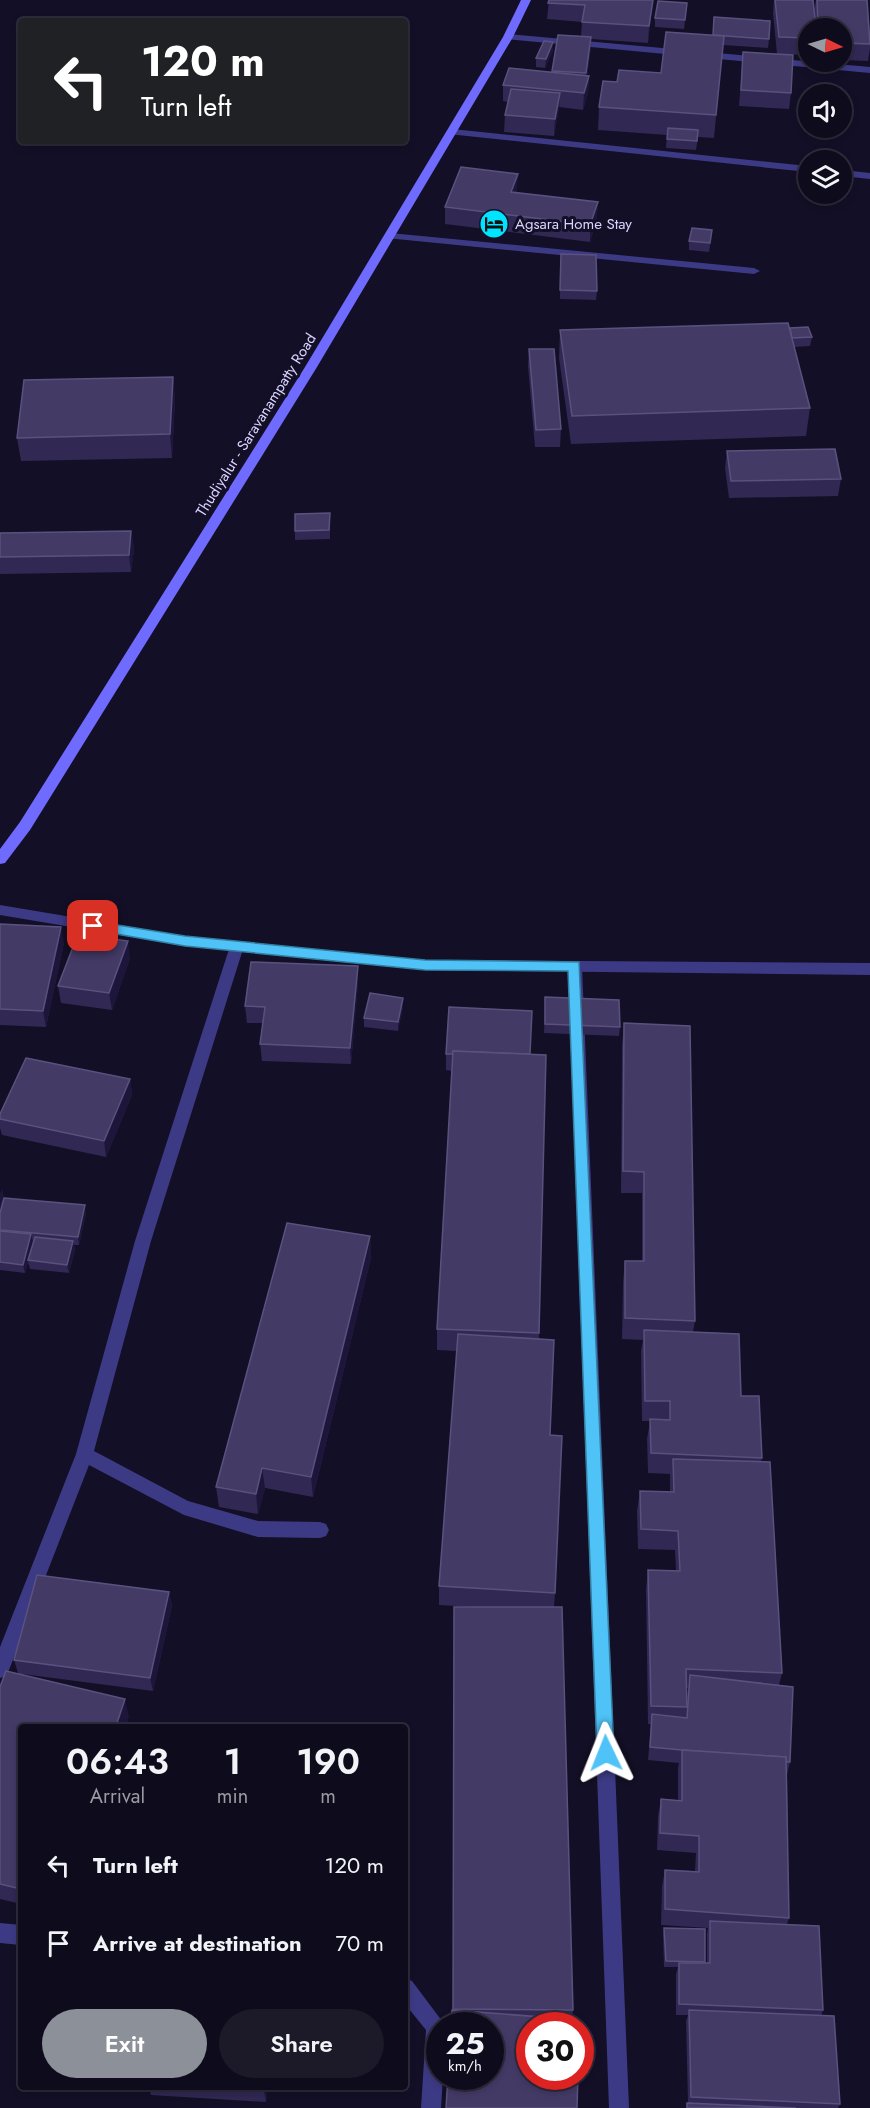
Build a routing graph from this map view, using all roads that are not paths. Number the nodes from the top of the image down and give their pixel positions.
1 (526, 0) edge
2 (508, 37) junction
3 (870, 70) edge
4 (452, 132) junction
5 (798, 168) edge
6 (852, 174) edge
7 (870, 176) edge
8 (390, 236) junction
9 (754, 271) dead end
10 (0, 859) edge
11 (0, 910) edge
12 (237, 946) junction
13 (575, 966) junction
14 (870, 969) edge
15 (85, 1454) junction
16 (320, 1530) dead end
17 (0, 1670) edge
18 (0, 1933) edge
19 (18, 1935) edge
20 (408, 1992) edge
21 (430, 2108) edge
22 (620, 2108) edge

1 - 2 main road, Thudiyalur - Saravanampatty Road
2 - 3 street
2 - 4 main road, Thudiyalur - Saravanampatty Road
4 - 5 street
4 - 8 main road, Thudiyalur - Saravanampatty Road
6 - 7 street
8 - 9 street
8 - 10 main road, Thudiyalur - Saravanampatty Road
11 - 12 street
12 - 13 street
12 - 15 street
13 - 14 street
13 - 22 street
15 - 16 street
15 - 17 street
18 - 19 street
20 - 21 street

